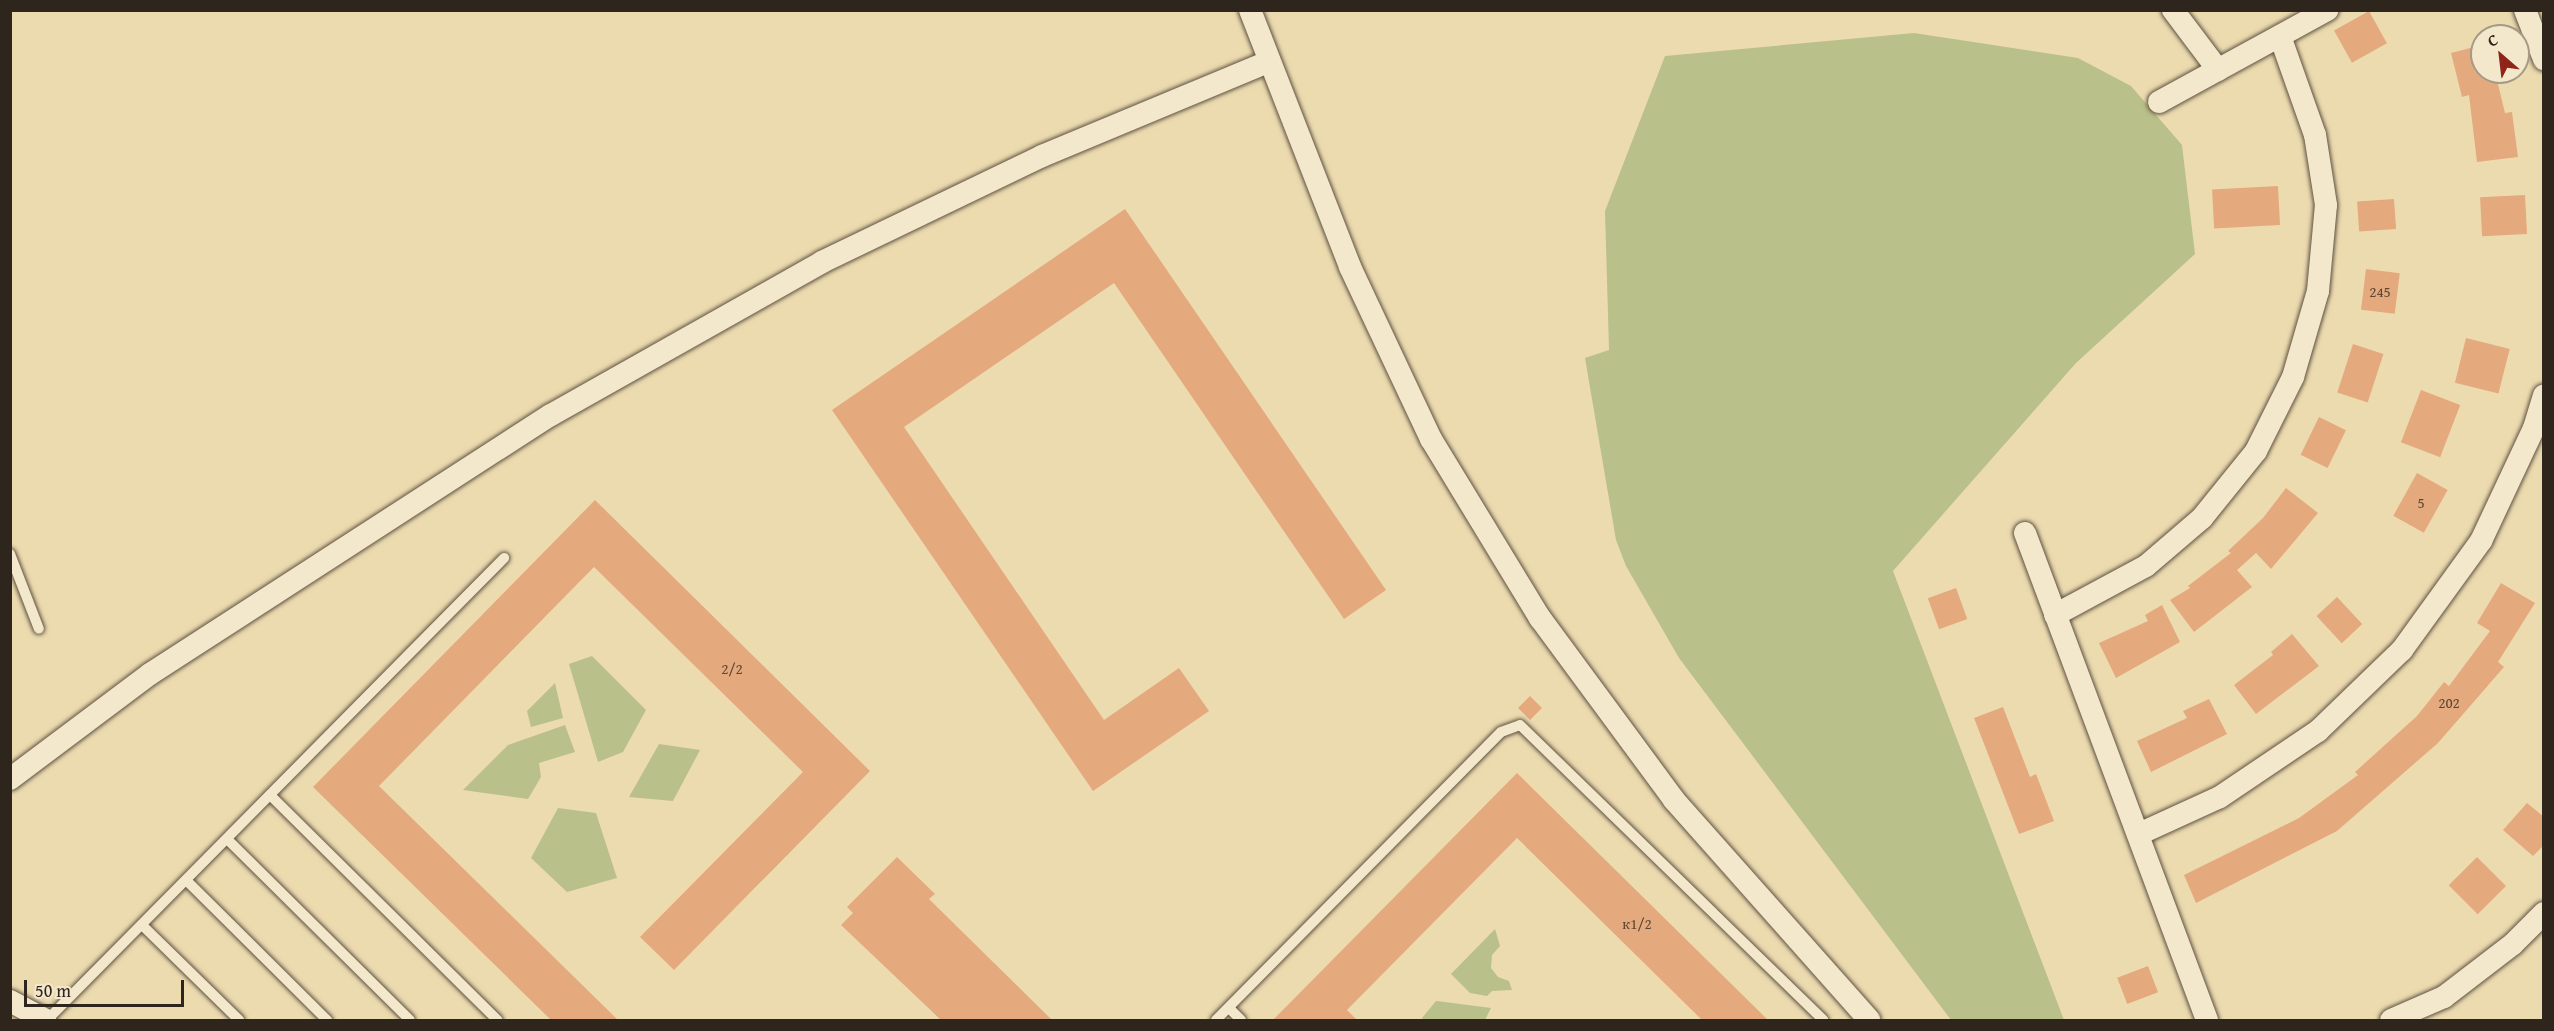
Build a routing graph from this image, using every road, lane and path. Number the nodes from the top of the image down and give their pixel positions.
1 (1250, 10) edge
2 (2173, 10) edge
3 (2326, 10) edge
4 (2525, 10) edge
5 (2280, 36) junction
6 (2544, 59) edge
7 (1268, 62) junction
8 (2218, 70) junction
9 (2159, 102) dead end
10 (2544, 396) edge
11 (2539, 425) edge
12 (2025, 533) dead end
13 (10, 554) edge
14 (504, 558) dead end
15 (2055, 615) junction
16 (39, 629) dead end
17 (10, 780) edge
18 (270, 795) junction
19 (2139, 834) junction
20 (227, 839) junction
21 (186, 880) junction
22 (2544, 913) edge
23 (142, 925) junction
24 (10, 1001) edge
25 (1228, 1008) junction
26 (46, 1020) edge
27 (239, 1020) edge
28 (327, 1020) edge
29 (410, 1020) edge
30 (497, 1020) edge
31 (1216, 1020) edge
32 (1241, 1020) edge
33 (1823, 1020) edge
34 (1869, 1020) edge
35 (2207, 1020) edge
36 (2391, 1020) edge

1 - 7 street
2 - 8 street
3 - 5 street
4 - 6 street
5 - 8 street
5 - 15 street
7 - 17 street
7 - 34 street
8 - 9 street
10 - 11 street
11 - 19 street
12 - 15 street
13 - 16 lane
14 - 18 lane
15 - 19 street
18 - 20 lane
18 - 30 lane
19 - 35 street
20 - 21 lane
20 - 29 lane
21 - 23 lane
21 - 28 lane
22 - 36 street
23 - 26 lane
23 - 27 lane
24 - 26 street
25 - 31 lane
25 - 32 lane
25 - 33 lane

